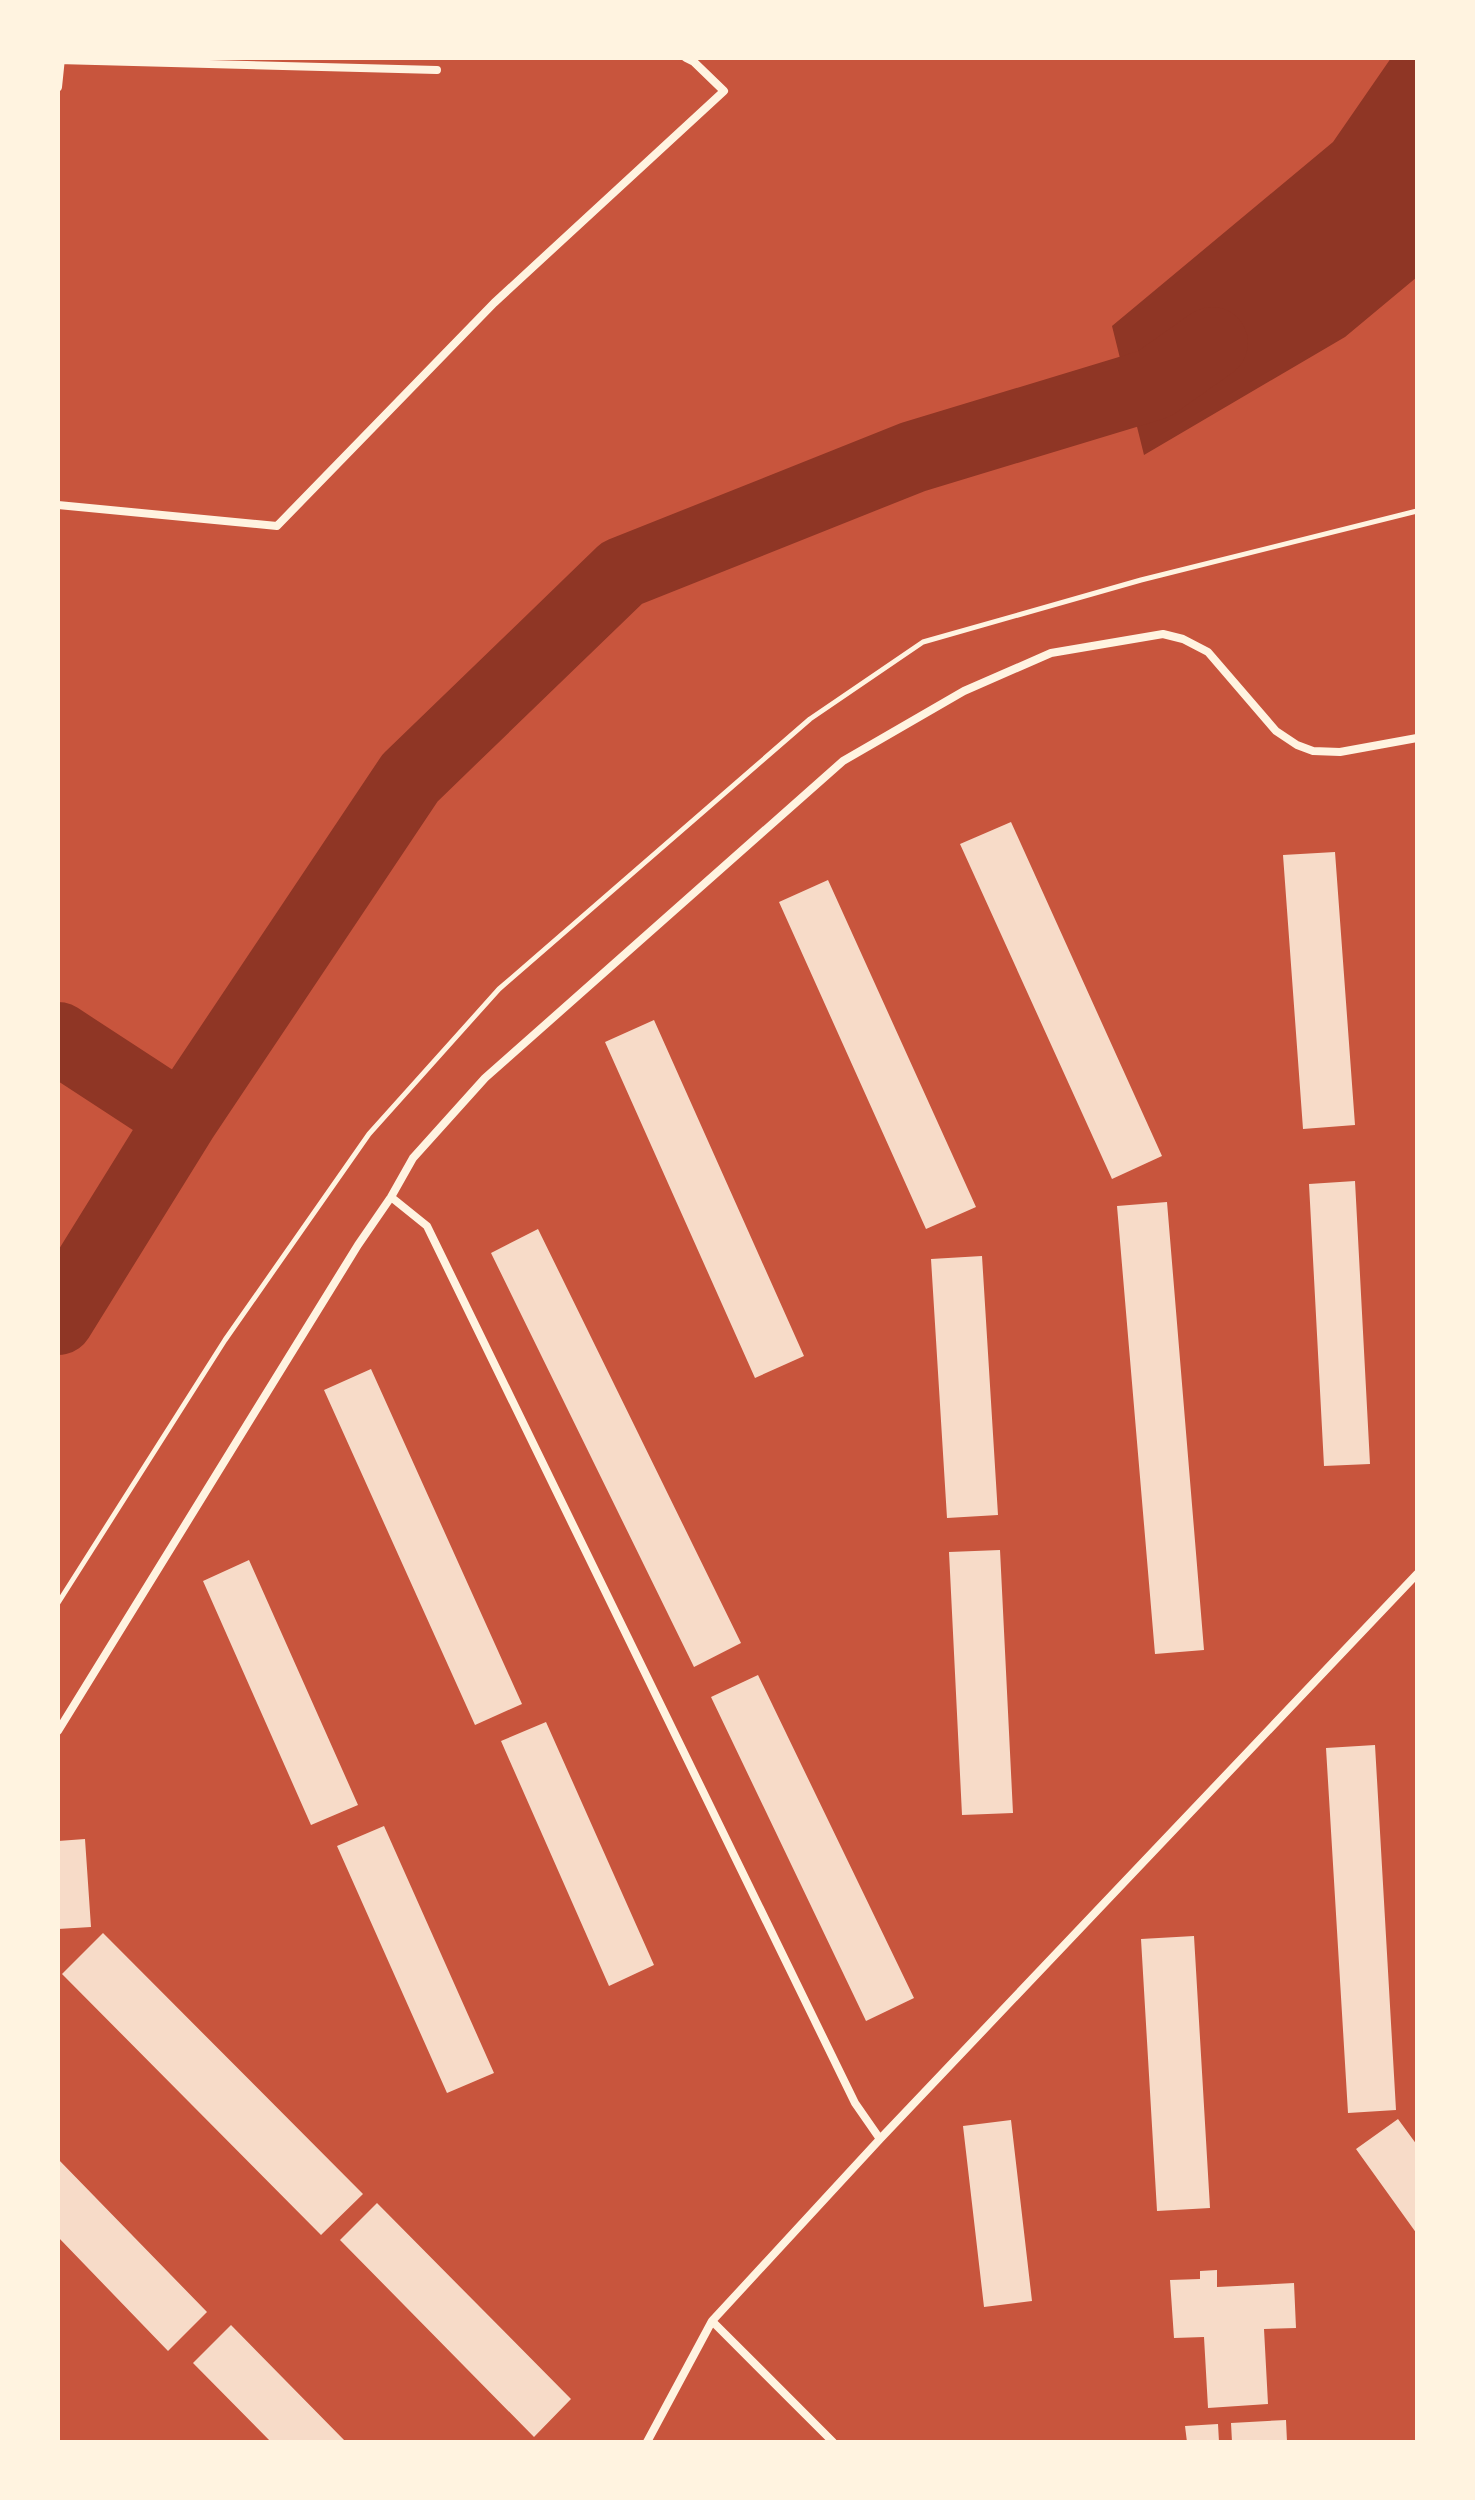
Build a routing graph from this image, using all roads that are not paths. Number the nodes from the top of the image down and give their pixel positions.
1 (60, 59) edge
2 (693, 59) edge
3 (437, 70) dead end
4 (58, 87) edge
5 (58, 505) edge
6 (1417, 738) edge
7 (391, 1197) junction
8 (1417, 1574) edge
9 (58, 1731) edge
10 (880, 2139) junction
11 (712, 2321) junction
12 (647, 2442) edge
13 (833, 2442) edge

1 - 3 street
1 - 4 street
2 - 5 street
6 - 7 street
7 - 9 street
7 - 10 street
8 - 10 street
10 - 11 street
11 - 12 street
11 - 13 street

